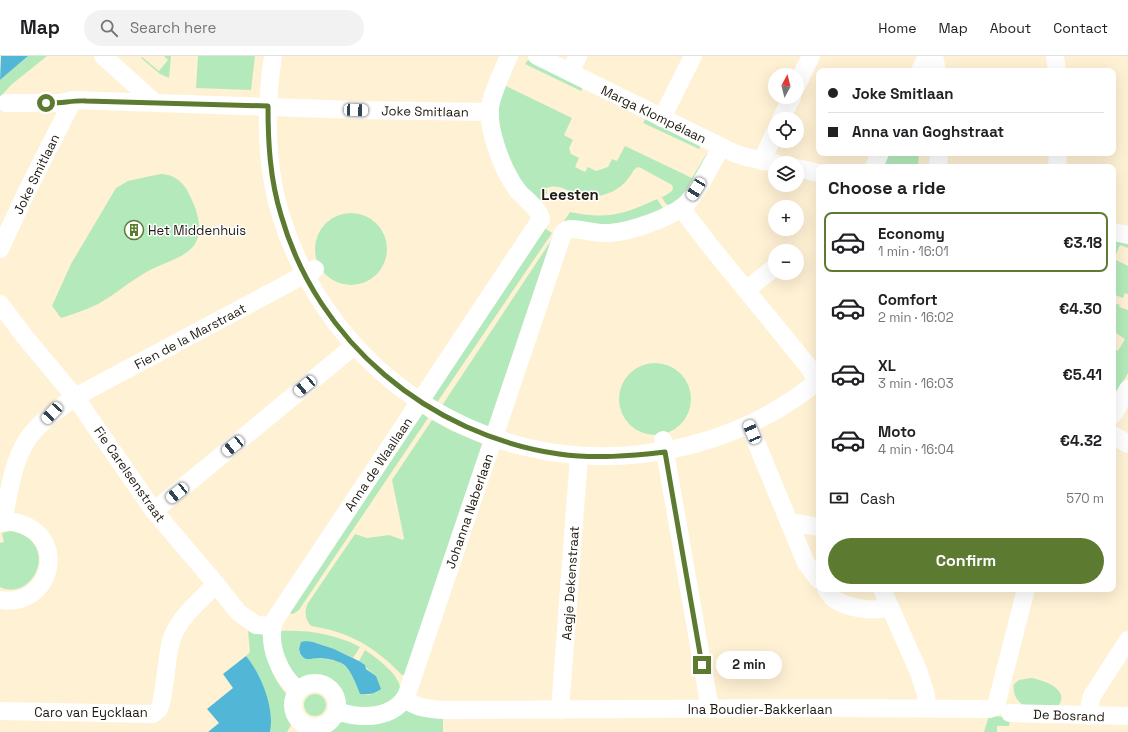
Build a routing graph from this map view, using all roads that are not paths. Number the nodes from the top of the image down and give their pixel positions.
1 (103, 56) edge
2 (274, 56) edge
3 (509, 56) edge
4 (537, 56) edge
5 (578, 56) edge
6 (693, 56) edge
7 (811, 56) edge
8 (927, 56) edge
9 (934, 56) edge
10 (1055, 56) edge
11 (921, 68) edge
12 (936, 68) edge
13 (1057, 68) edge
14 (804, 70) edge
15 (570, 72) junction
16 (72, 100) junction
17 (154, 102) junction
18 (6, 103) dead end
19 (268, 106) junction
20 (490, 112) junction
21 (662, 118) junction
22 (721, 147) junction
23 (768, 162) edge
24 (804, 170) edge
25 (816, 172) edge
26 (681, 208) junction
27 (1116, 233) edge
28 (1128, 235) edge
29 (0, 249) edge
30 (310, 272) junction
31 (768, 273) edge
32 (746, 290) junction
33 (0, 304) edge
34 (354, 346) junction
35 (816, 379) edge
36 (816, 383) edge
37 (1128, 389) edge
38 (75, 397) junction
39 (419, 402) junction
40 (1116, 410) edge
41 (749, 425) junction
42 (1116, 437) edge
43 (494, 438) junction
44 (1128, 444) edge
45 (664, 446) junction
46 (579, 456) junction
47 (154, 511) junction
48 (790, 522) junction
49 (2, 523) edge
50 (816, 526) edge
51 (816, 576) edge
52 (216, 584) junction
53 (828, 592) edge
54 (883, 592) edge
55 (1025, 592) edge
56 (0, 600) edge
57 (890, 607) junction
58 (273, 626) junction
59 (1128, 640) edge
60 (298, 690) junction
61 (405, 699) junction
62 (927, 708) junction
63 (710, 709) junction
64 (560, 710) junction
65 (0, 711) edge
66 (336, 711) junction
67 (1010, 713) dead end
68 (1089, 716) junction
69 (1128, 716) edge
70 (303, 728) edge

1 - 17 street
2 - 19 street
3 - 20 street
4 - 15 street, Marga Klompélaan
5 - 15 street
6 - 21 street
7 - 14 street
8 - 11 street
9 - 12 street
10 - 13 street
15 - 21 street, Marga Klompélaan
16 - 17 street, Joke Smitlaan
16 - 18 street, Joke Smitlaan
16 - 29 street, Joke Smitlaan
17 - 19 street, Joke Smitlaan
19 - 20 street, Joke Smitlaan
19 - 30 street
20 - 39 street, Anna de Waallaan
21 - 22 street, Marga Klompélaan
22 - 23 street, Marga Klompélaan
22 - 26 street
24 - 25 street
26 - 32 street
26 - 43 street, Johanna Naberlaan
27 - 28 street
30 - 34 street
30 - 38 street, Fien de la Marstraat
31 - 32 street
32 - 35 street
33 - 38 street, Fie Carelsenstraat
34 - 39 street
34 - 47 street
36 - 41 street
37 - 40 street
38 - 47 street, Fie Carelsenstraat
38 - 49 street, Fien de la Marstraat
39 - 43 street
39 - 58 street, Anna de Waallaan
41 - 45 street
41 - 48 street
42 - 44 street
43 - 46 street
43 - 61 street, Johanna Naberlaan
45 - 46 street
45 - 63 street
46 - 64 street, Aagje Dekenstraat
47 - 52 street, Fie Carelsenstraat
48 - 50 street
48 - 51 street
49 - 56 street
52 - 58 street, Fie Carelsenstraat
52 - 65 street, Caro van Eycklaan
53 - 57 street
54 - 57 street
55 - 62 street, Ina Boudier-Bakkerlaan
57 - 62 street
58 - 60 street
59 - 68 street
60 - 66 street
60 - 70 street
61 - 64 street, Ina Boudier-Bakkerlaan
61 - 66 street
62 - 63 street, Ina Boudier-Bakkerlaan
63 - 64 street, Ina Boudier-Bakkerlaan
66 - 70 street
67 - 68 street, De Bosrand
68 - 69 street, De Bosrand

